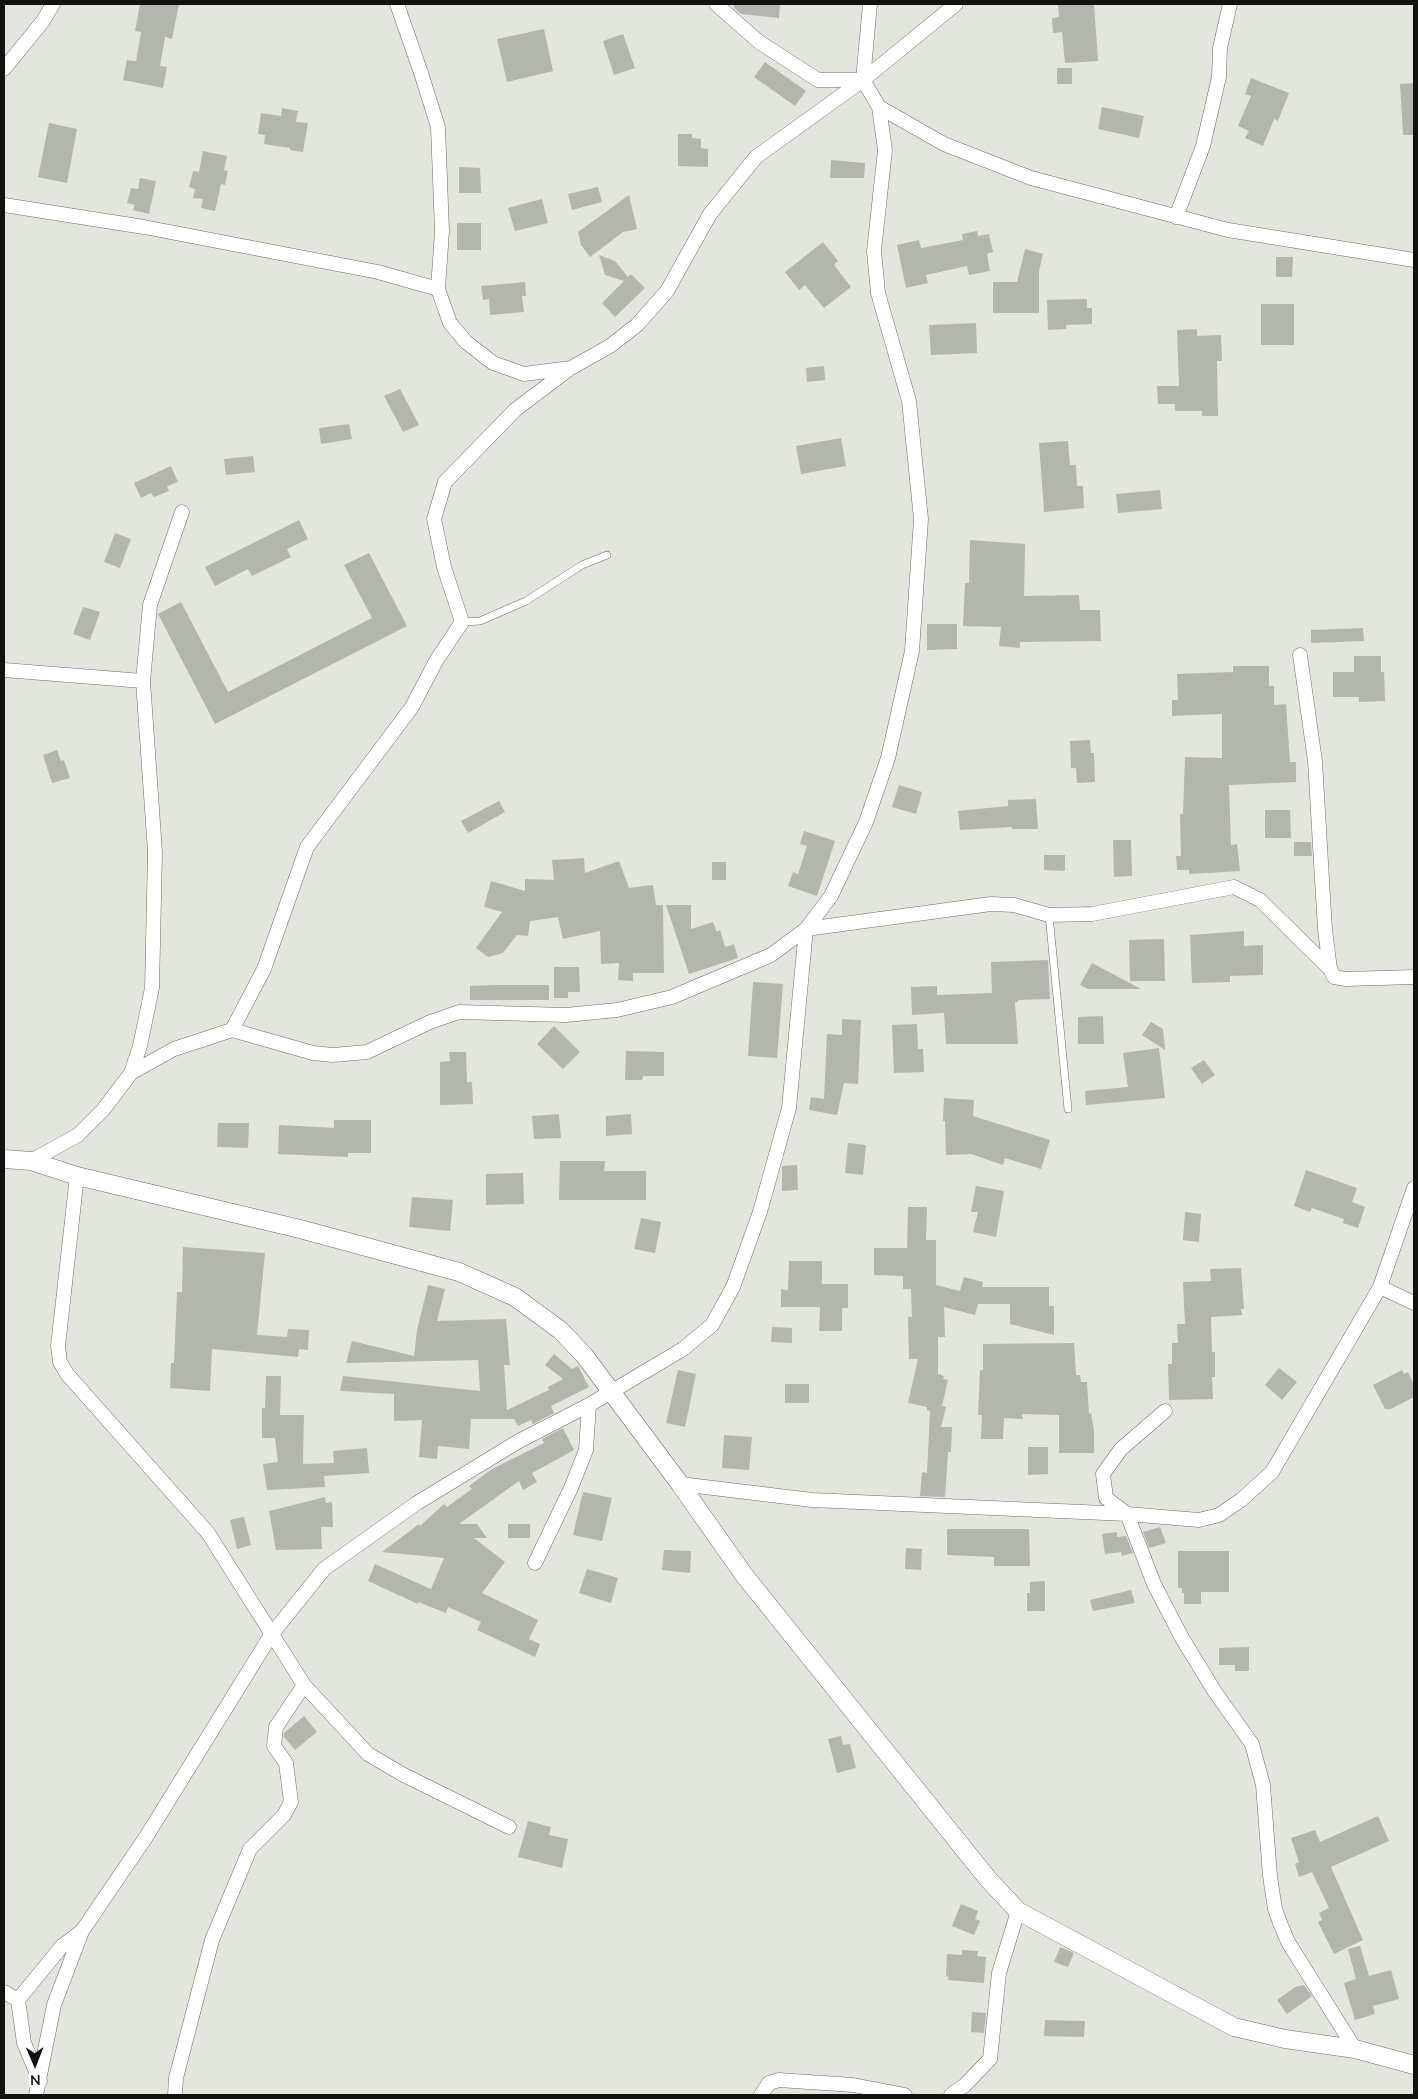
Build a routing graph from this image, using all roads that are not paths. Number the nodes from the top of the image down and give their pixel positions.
1 (53, 4) edge
2 (397, 4) edge
3 (716, 4) edge
4 (870, 4) edge
5 (956, 4) edge
6 (1230, 4) edge
7 (4, 69) edge
8 (862, 80) junction
9 (878, 107) junction
10 (4, 205) edge
11 (1176, 217) junction
12 (1414, 260) edge
13 (438, 289) junction
14 (571, 368) junction
15 (182, 512) dead end
16 (607, 555) dead end
17 (462, 622) junction
18 (1300, 656) dead end
19 (4, 670) edge
20 (143, 681) junction
21 (1049, 915) junction
22 (806, 929) junction
23 (1330, 969) junction
24 (1414, 977) edge
25 (232, 1030) junction
26 (130, 1073) junction
27 (1068, 1109) dead end
28 (4, 1159) edge
29 (31, 1161) junction
30 (77, 1176) junction
31 (1414, 1188) edge
32 (1380, 1287) junction
33 (1414, 1303) edge
34 (612, 1390) junction
35 (589, 1405) junction
36 (1165, 1411) dead end
37 (680, 1484) junction
38 (1127, 1514) junction
39 (535, 1562) dead end
40 (271, 1635) junction
41 (304, 1685) junction
42 (510, 1827) dead end
43 (1018, 1911) junction
44 (82, 1931) junction
45 (4, 1992) edge
46 (18, 2000) junction
47 (1355, 2049) junction
48 (1414, 2065) edge
49 (40, 2081) junction
50 (36, 2095) edge
51 (46, 2095) edge
52 (175, 2095) edge
53 (761, 2095) edge
54 (905, 2095) edge
55 (951, 2095) edge

1 - 7 street
2 - 13 street
3 - 8 street
4 - 8 street
5 - 8 street
6 - 11 street
8 - 9 street
8 - 14 street
9 - 11 street
9 - 22 street
10 - 13 street
11 - 12 street
13 - 14 street
14 - 17 street
15 - 20 street
16 - 17 lane
17 - 25 street
18 - 23 street
19 - 20 street
20 - 26 street
21 - 22 street
21 - 23 street
21 - 27 lane
22 - 25 street
22 - 34 street
23 - 24 street
25 - 26 street
26 - 29 street
28 - 29 street
29 - 30 street
30 - 34 street
30 - 40 street
31 - 32 street
32 - 33 street
32 - 38 street
34 - 35 street
34 - 37 street
35 - 39 street
35 - 40 street
36 - 38 street
37 - 38 street
37 - 43 street
38 - 47 street
40 - 41 street
40 - 44 street
41 - 42 street
41 - 52 street
43 - 47 street
43 - 55 street
44 - 46 street
44 - 49 street
45 - 46 street
46 - 49 street
47 - 48 street
49 - 50 street
49 - 51 street
53 - 54 street

